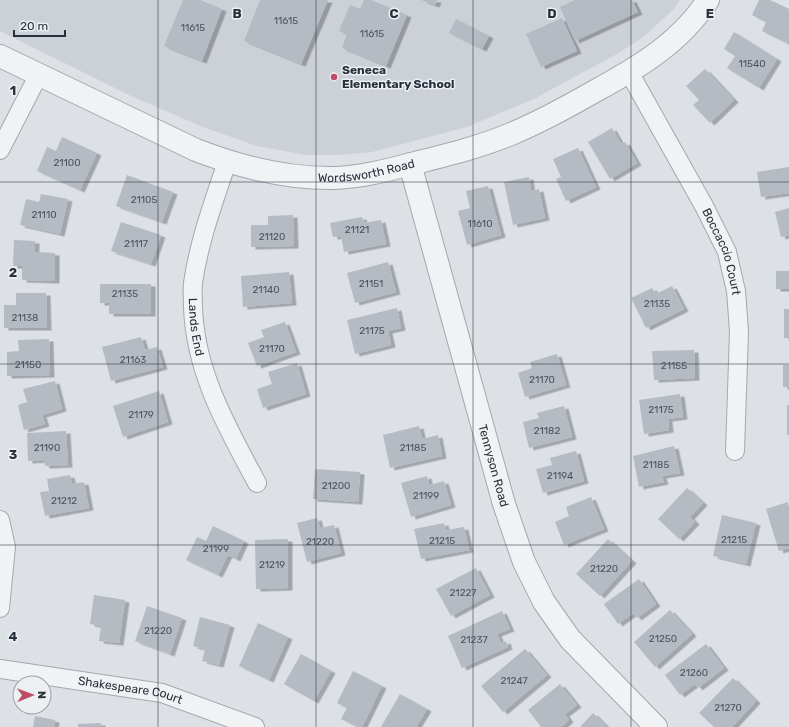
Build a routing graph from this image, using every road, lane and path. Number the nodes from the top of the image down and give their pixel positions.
1 (708, 0) edge
2 (0, 56) edge
3 (629, 72) junction
4 (39, 74) junction
5 (0, 150) edge
6 (227, 162) junction
7 (410, 164) junction
8 (735, 451) dead end
9 (257, 483) dead end
10 (0, 520) edge
11 (0, 608) edge
12 (0, 669) edge
13 (255, 727) edge
14 (656, 727) edge

1 - 3 street, Wordsworth Road
2 - 4 street, Wordsworth Road
3 - 7 street, Wordsworth Road
3 - 8 street, Boccaccio Court
4 - 5 street
4 - 6 street, Wordsworth Road
6 - 7 street, Wordsworth Road
6 - 9 street, Lands End
7 - 14 street, Tennyson Road
10 - 11 street
12 - 13 street, Shakespeare Court

